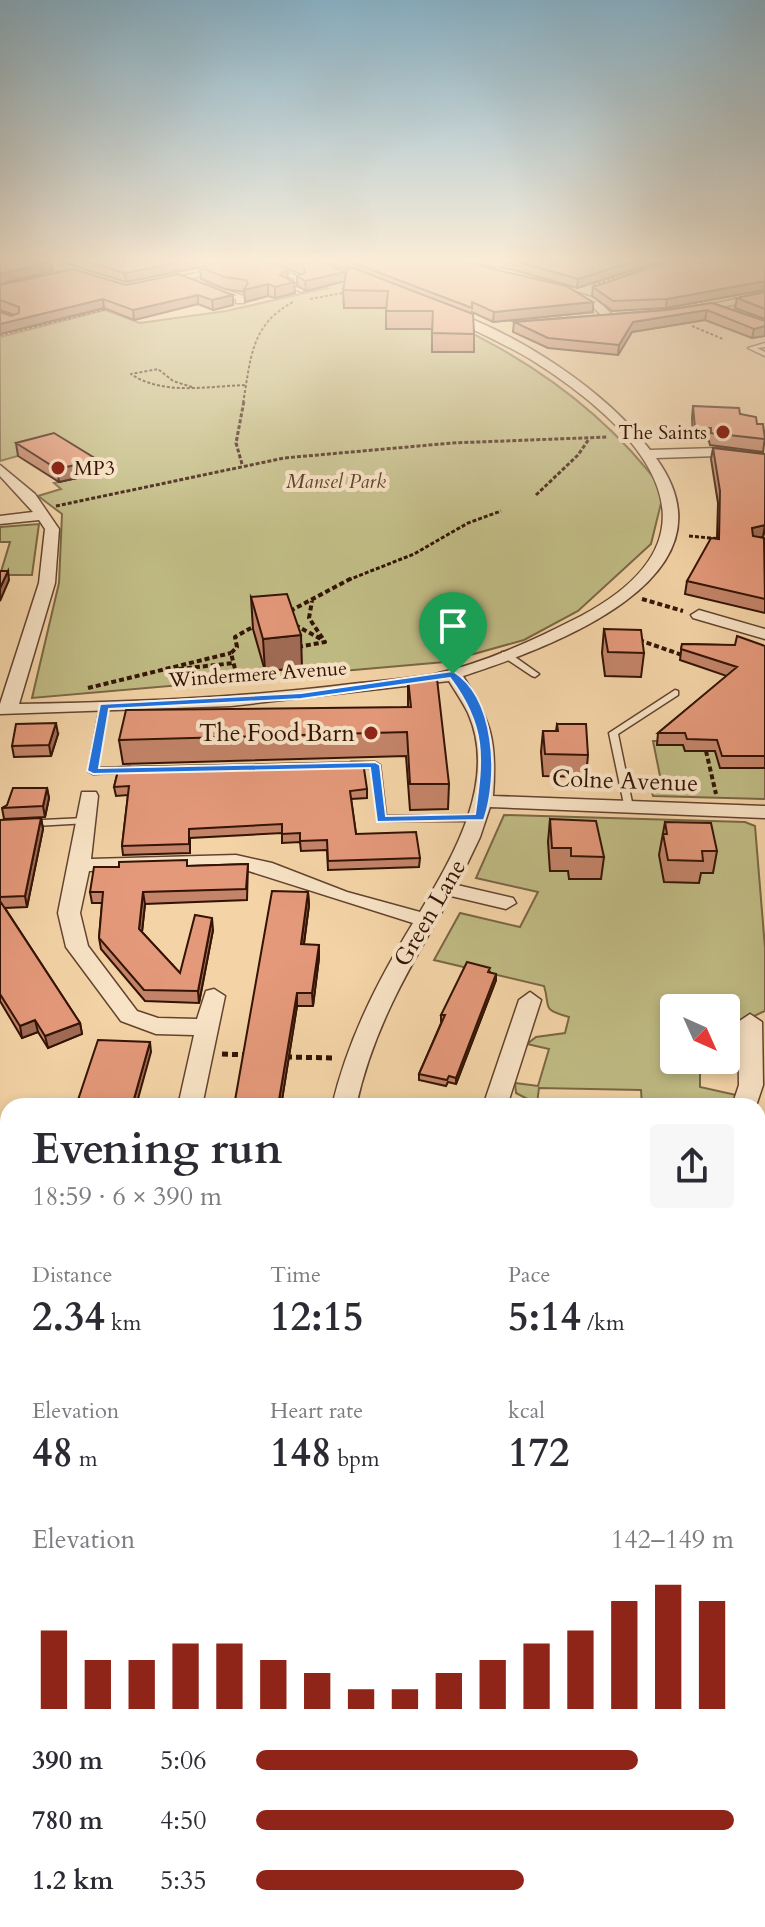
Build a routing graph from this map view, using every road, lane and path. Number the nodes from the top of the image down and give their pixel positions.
1 (252, 352) edge
2 (523, 352) edge
3 (246, 385) junction
4 (192, 387) junction
5 (631, 436) junction
6 (589, 439) junction
7 (648, 454) junction
8 (765, 459) edge
9 (242, 464) junction
10 (0, 469) edge
11 (536, 495) dead end
12 (501, 511) dead end
13 (41, 513) junction
14 (0, 520) edge
15 (689, 536) dead end
16 (729, 540) edge
17 (641, 599) dead end
18 (312, 600) junction
19 (284, 614) edge
20 (699, 615) joint
21 (287, 621) edge
22 (273, 623) edge
23 (765, 634) edge
24 (639, 640) edge
25 (325, 642) junction
26 (294, 648) edge
27 (231, 653) junction
28 (505, 654) junction
29 (695, 660) edge
30 (234, 663) junction
31 (160, 671) junction
32 (453, 674) junction
33 (535, 674) dead end
34 (675, 693) dead end
35 (223, 700) junction
36 (104, 706) junction
37 (50, 707) junction
38 (5, 709) edge
39 (706, 751) edge
40 (343, 766) edge
41 (140, 770) edge
42 (89, 796) dead end
43 (628, 807) junction
44 (482, 810) junction
45 (720, 811) junction
46 (765, 812) edge
47 (85, 821) junction
48 (0, 825) edge
49 (80, 865) junction
50 (445, 888) junction
51 (506, 903) dead end
52 (425, 920) junction
53 (214, 996) dead end
54 (530, 1000) dead end
55 (750, 1022) dead end
56 (207, 1027) junction
57 (201, 1053) junction
58 (262, 1056) edge
59 (277, 1056) edge
60 (354, 1059) junction
61 (192, 1098) edge
62 (346, 1098) edge
63 (498, 1098) edge
64 (747, 1098) edge

1 - 3 path
2 - 5 street, Windermere Avenue
3 - 4 path
3 - 9 path
4 - 4 path
5 - 6 path
5 - 7 street, Windermere Avenue
6 - 9 path
6 - 11 path
7 - 8 street
7 - 28 street, Windermere Avenue
9 - 13 path
10 - 13 street
12 - 18 path
13 - 14 street
13 - 38 street
15 - 16 path
17 - 20 path
18 - 19 path
18 - 25 path
20 - 23 street
21 - 25 path
22 - 27 path
24 - 29 path
25 - 26 path
27 - 30 path
27 - 31 path
28 - 32 street, Windermere Avenue
28 - 33 lane
30 - 31 path
30 - 35 path
31 - 37 path
32 - 35 street, Windermere Avenue
32 - 44 street, Green Lane
34 - 43 lane
35 - 36 street, Windermere Avenue
36 - 37 street, Windermere Avenue
36 - 41 lane
37 - 38 street, Windermere Avenue
39 - 45 path
40 - 44 lane
42 - 47 street
43 - 44 street, Colne Avenue
43 - 45 street, Colne Avenue
44 - 50 street, Green Lane
45 - 46 street, Colne Avenue
47 - 48 lane
47 - 49 street
49 - 52 street
49 - 56 street
50 - 51 street
50 - 52 street, Green Lane
52 - 60 street, Green Lane
53 - 56 street
54 - 63 street
55 - 64 street
56 - 57 street
57 - 58 path
57 - 61 street
59 - 60 path
60 - 62 street, Green Lane

